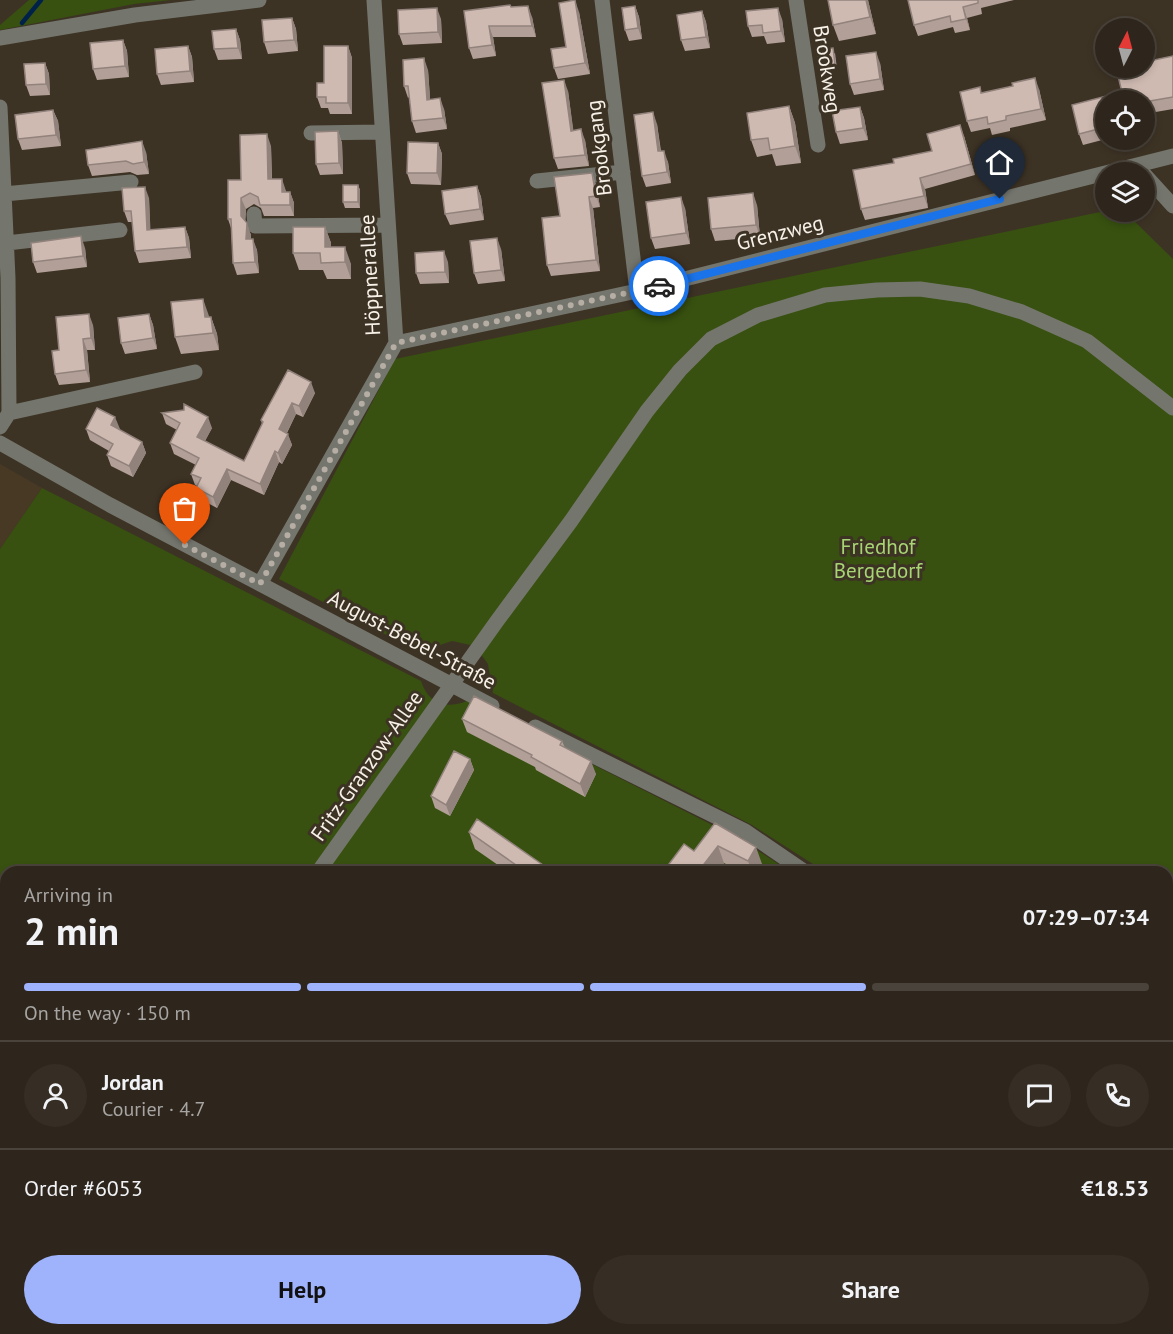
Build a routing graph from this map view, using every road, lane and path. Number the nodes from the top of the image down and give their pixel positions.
1 (259, 0) edge
2 (374, 0) edge
3 (602, 0) edge
4 (796, 0) edge
5 (0, 38) edge
6 (0, 107) edge
7 (382, 132) junction
8 (311, 133) dead end
9 (818, 145) dead end
10 (1173, 156) edge
11 (1155, 164) edge
12 (623, 172) junction
13 (1095, 181) edge
14 (131, 182) dead end
15 (537, 182) dead end
16 (1155, 186) edge
17 (4, 194) junction
18 (1173, 206) edge
19 (254, 214) dead end
20 (388, 225) junction
21 (120, 230) dead end
22 (7, 243) junction
23 (637, 291) junction
24 (396, 343) junction
25 (195, 372) dead end
26 (1173, 408) edge
27 (9, 413) junction
28 (0, 427) edge
29 (0, 443) edge
30 (260, 584) junction
31 (451, 685) junction
32 (503, 711) edge
33 (524, 722) edge
34 (322, 866) edge
35 (796, 866) edge

1 - 5 street
2 - 7 street, Höppnerallee
3 - 12 street, Brookgang
4 - 9 street, Brookweg
6 - 17 street
7 - 8 street
7 - 20 street, Höppnerallee
10 - 11 street, Grenzweg
12 - 15 street
12 - 23 street, Brookgang
13 - 23 street, Grenzweg
14 - 17 street
16 - 18 street
17 - 22 street
19 - 20 street
20 - 24 street, Höppnerallee
21 - 22 street
22 - 27 street
23 - 24 street, Grenzweg
24 - 30 street, Höppnerallee
25 - 27 street
26 - 31 street, Fritz-Granzow-Allee
27 - 28 street
29 - 30 street, August-Bebel-Straße
30 - 31 street, August-Bebel-Straße
31 - 32 street, August-Bebel-Straße
31 - 34 street, Fritz-Granzow-Allee
33 - 35 street

